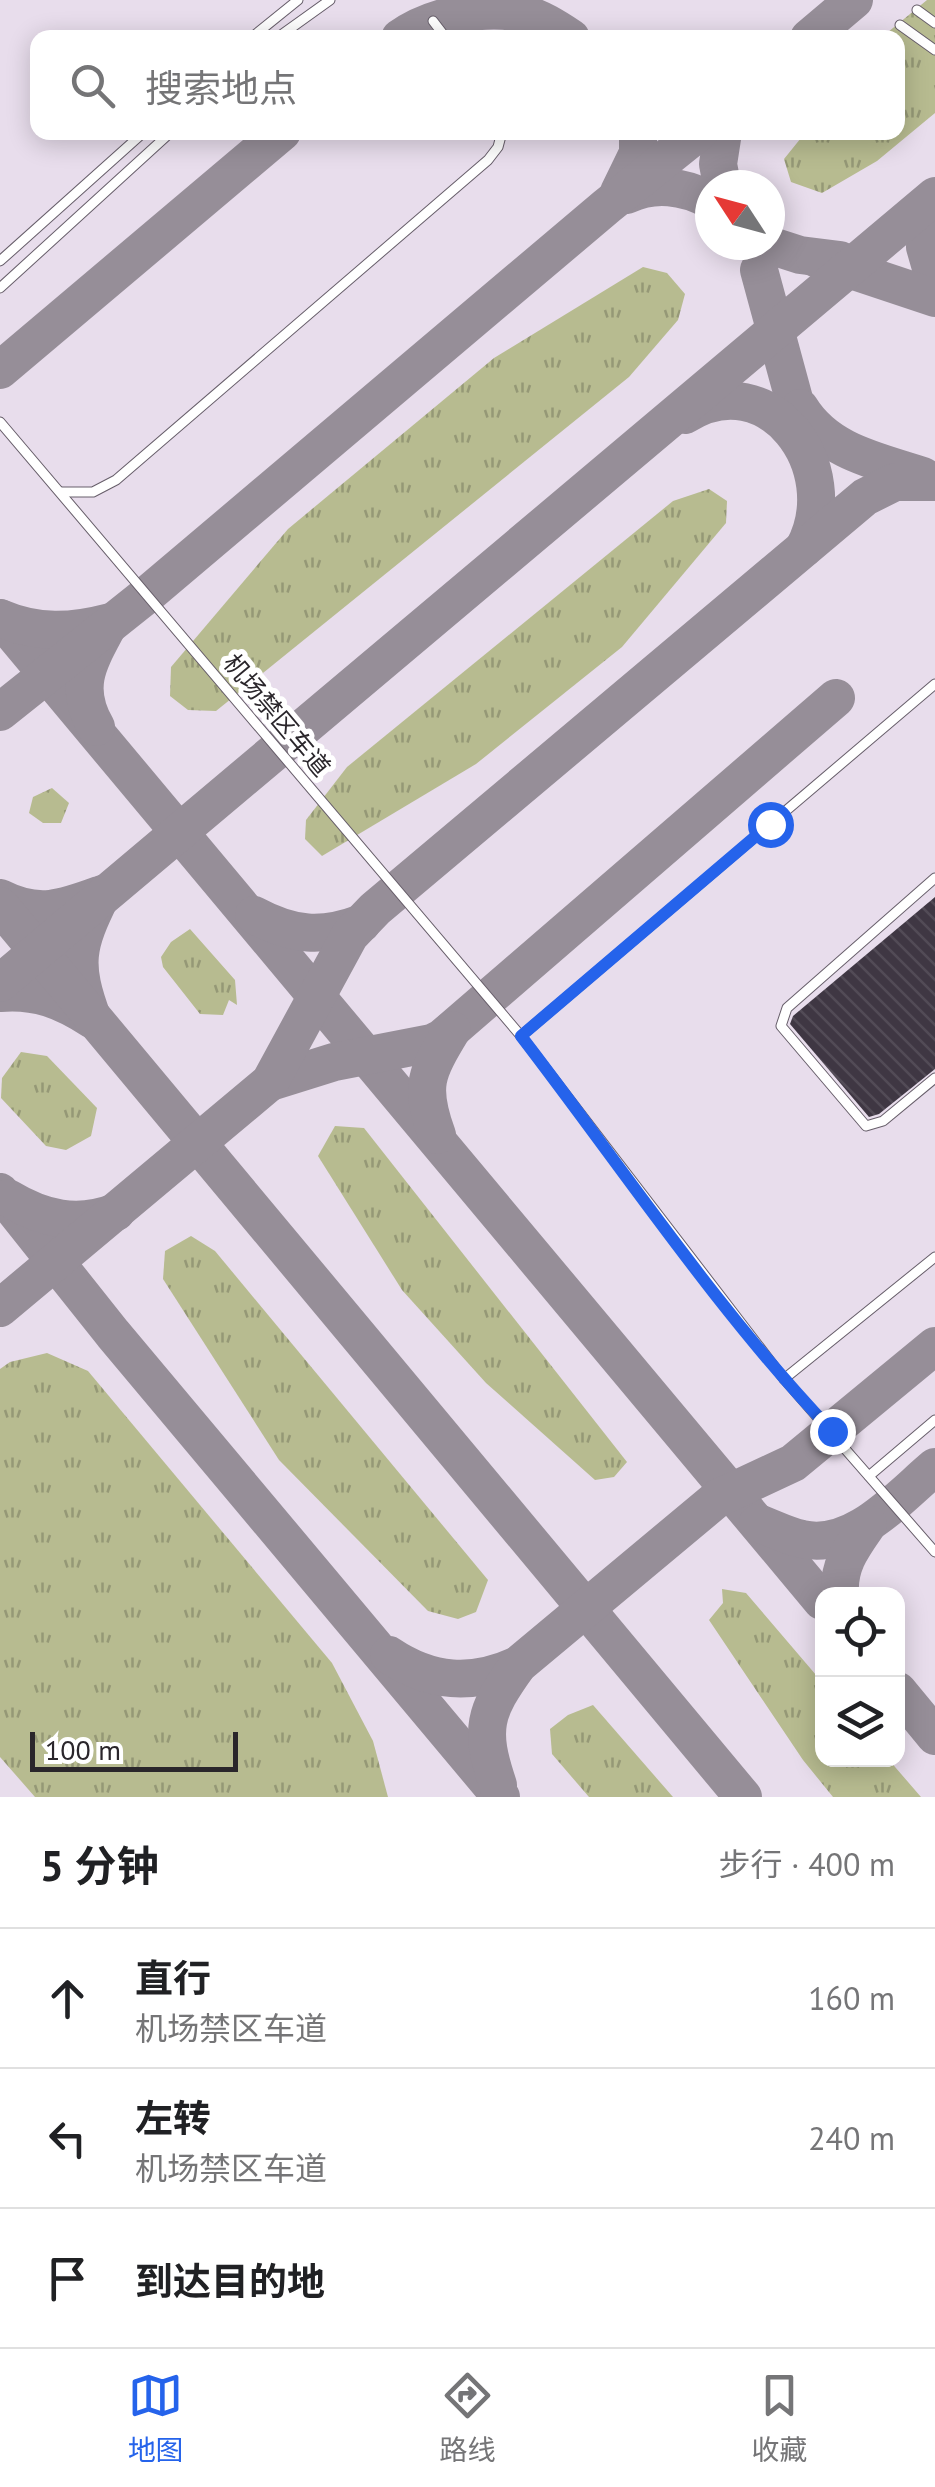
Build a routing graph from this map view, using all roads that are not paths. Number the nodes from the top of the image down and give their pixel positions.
1 (298, 0) edge
2 (330, 0) edge
3 (917, 10) dead end
4 (432, 21) dead end
5 (935, 23) edge
6 (900, 25) dead end
7 (261, 30) edge
8 (288, 30) edge
9 (439, 30) edge
10 (935, 50) edge
11 (135, 140) edge
12 (162, 140) edge
13 (498, 140) edge
14 (0, 261) edge
15 (0, 288) edge
16 (0, 422) edge
17 (61, 492) junction
18 (935, 684) edge
19 (935, 878) edge
20 (521, 1036) junction
21 (935, 1078) edge
22 (935, 1257) edge
23 (784, 1380) junction
24 (935, 1420) edge
25 (868, 1476) junction
26 (935, 1552) edge

1 - 7 lane
2 - 8 lane
3 - 5 lane
4 - 9 lane
6 - 10 lane
11 - 14 lane
12 - 15 lane
13 - 17 lane
16 - 17 lane, 机场禁区车道
17 - 20 lane, 机场禁区车道
18 - 20 lane
19 - 21 lane
20 - 23 lane, 机场禁区车道
22 - 23 lane
23 - 25 lane, 机场禁区车道
24 - 25 lane
25 - 26 lane, 机场禁区车道

